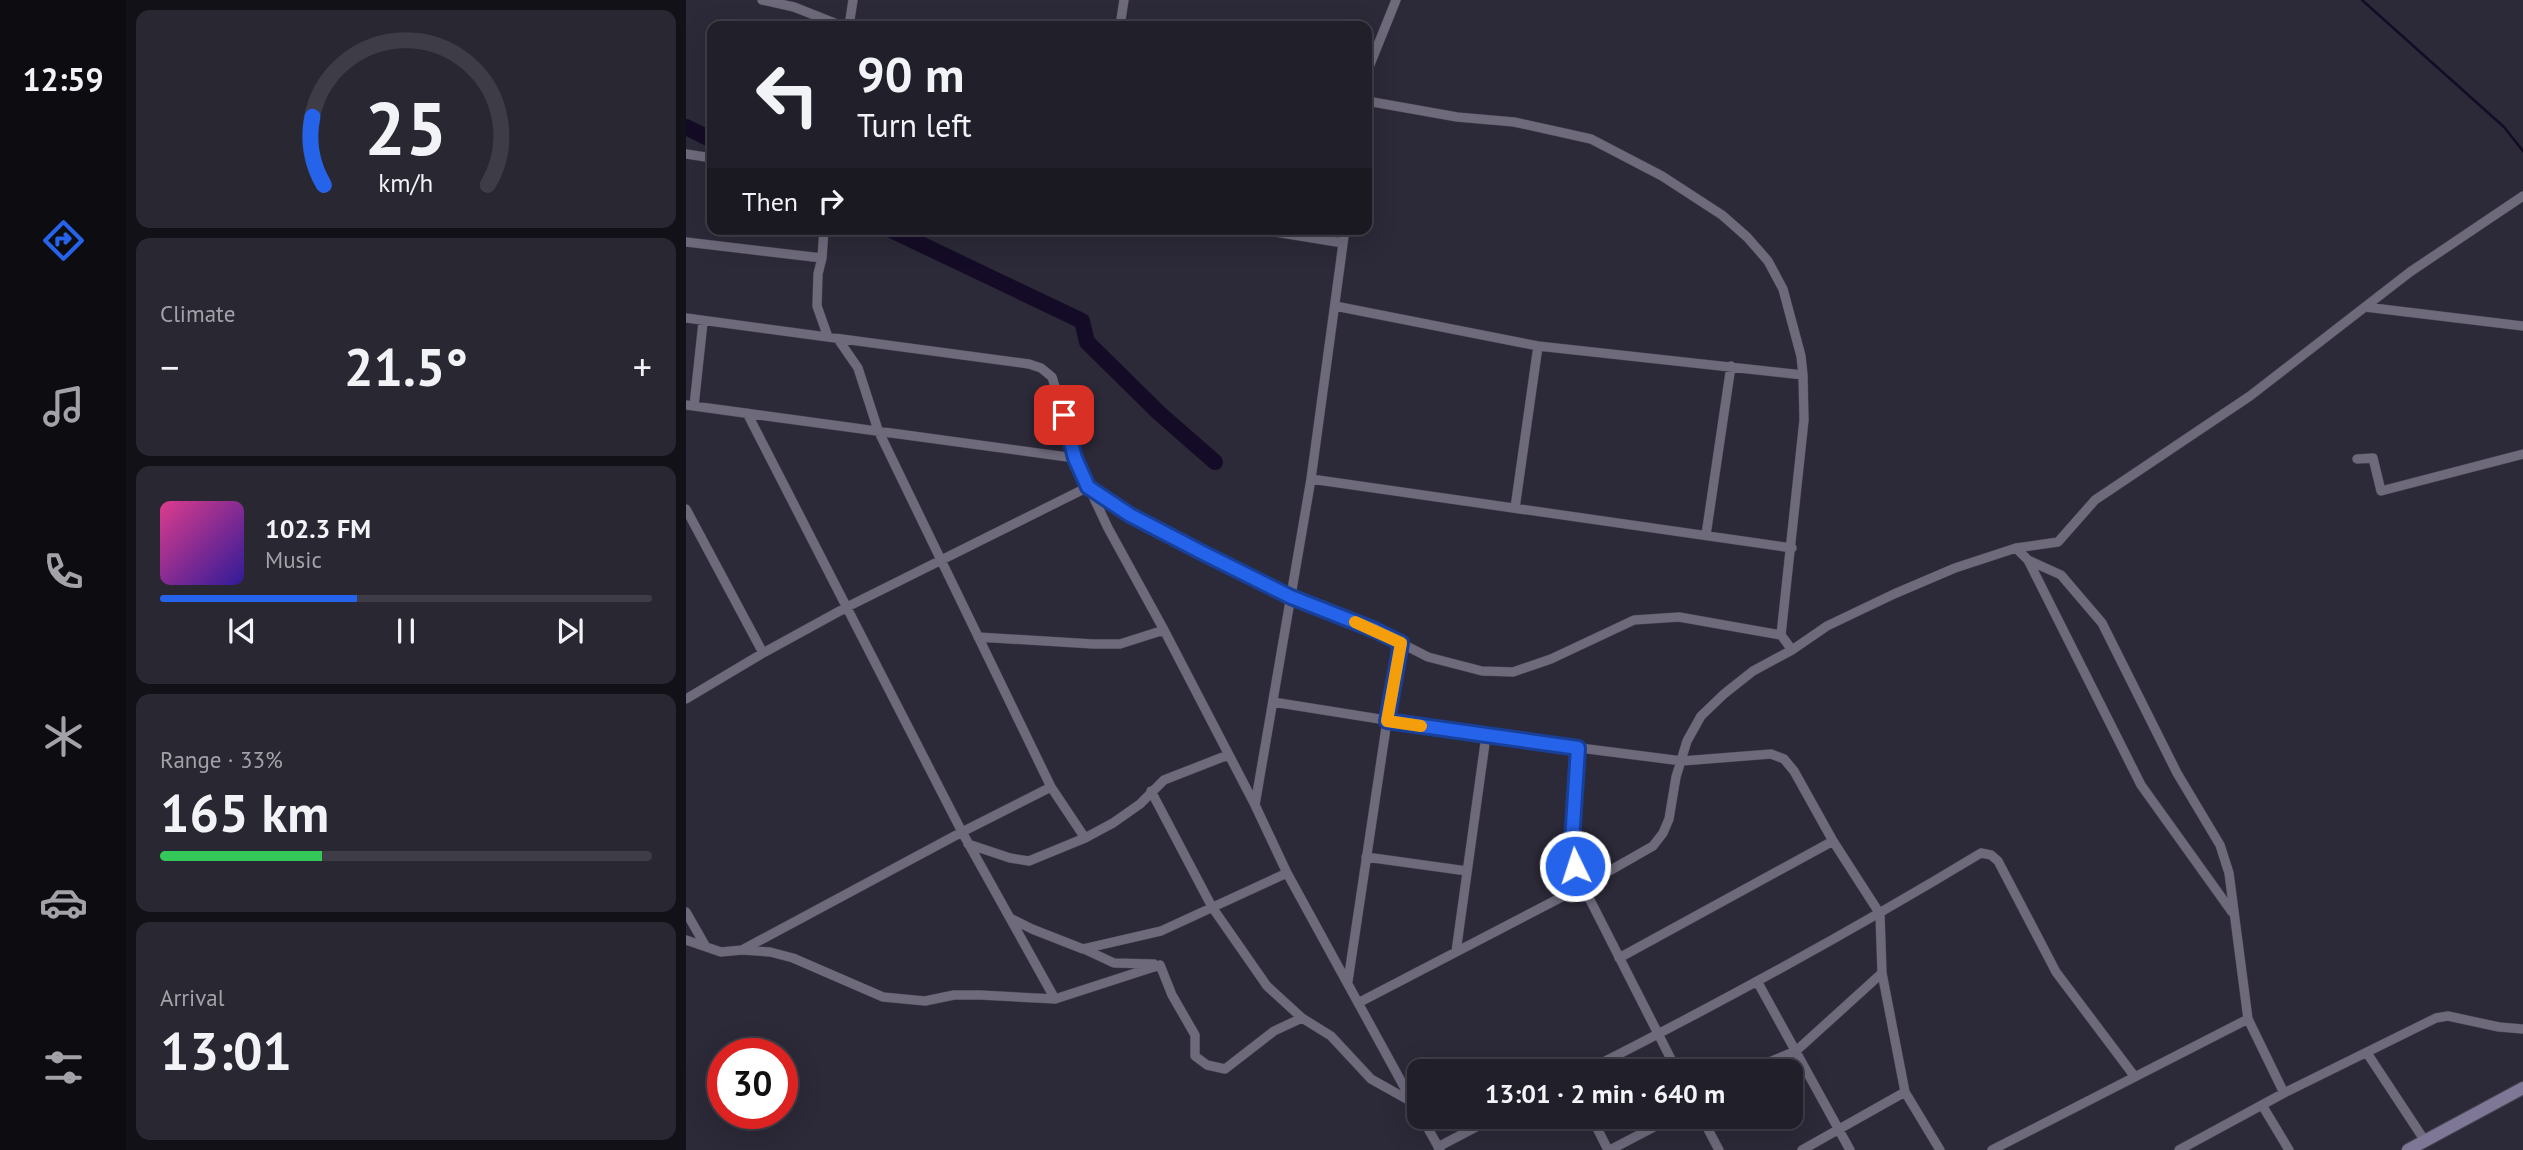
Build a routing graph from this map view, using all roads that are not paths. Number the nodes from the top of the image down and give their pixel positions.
1 (762, 0) edge
2 (853, 0) edge
3 (1124, 0) edge
4 (1396, 0) edge
5 (829, 21) edge
6 (850, 21) edge
7 (1122, 21) edge
8 (1372, 60) edge
9 (1372, 102) edge
10 (686, 154) edge
11 (707, 157) edge
12 (2523, 196) edge
13 (824, 235) edge
14 (1293, 235) edge
15 (1344, 235) edge
16 (686, 242) edge
17 (1343, 243) junction
18 (822, 258) junction
19 (1335, 306) junction
20 (2365, 307) junction
21 (686, 318) edge
22 (703, 322) junction
23 (2523, 326) edge
24 (833, 338) junction
25 (1538, 346) junction
26 (1731, 366) junction
27 (1802, 375) junction
28 (690, 405) edge
29 (747, 413) junction
30 (878, 430) junction
31 (2523, 454) edge
32 (1075, 458) junction
33 (2357, 459) dead end
34 (1311, 479) junction
35 (1088, 487) junction
36 (1515, 508) junction
37 (686, 509) edge
38 (1706, 535) junction
39 (1792, 548) junction
40 (2016, 548) junction
41 (2028, 560) junction
42 (940, 561) junction
43 (1291, 597) junction
44 (847, 607) junction
45 (1164, 630) junction
46 (1782, 635) junction
47 (978, 637) junction
48 (1401, 643) junction
49 (1793, 650) junction
50 (763, 653) junction
51 (686, 699) edge
52 (1273, 702) junction
53 (1387, 721) junction
54 (1486, 736) junction
55 (1578, 748) junction
56 (1228, 755) junction
57 (1682, 761) junction
58 (1051, 787) junction
59 (1151, 791) junction
60 (1255, 805) junction
61 (962, 832) junction
62 (1085, 838) junction
63 (1833, 841) junction
64 (968, 844) junction
65 (1366, 857) junction
66 (1467, 871) junction
67 (1287, 873) junction
68 (1583, 886) junction
69 (1212, 907) junction
70 (686, 912) edge
71 (1880, 914) junction
72 (2235, 915) junction
73 (1008, 917) junction
74 (686, 940) edge
75 (706, 947) junction
76 (1083, 949) junction
77 (742, 950) junction
78 (1456, 952) junction
79 (1619, 958) junction
80 (1160, 965) junction
81 (1882, 973) junction
82 (1348, 981) junction
83 (1757, 981) junction
84 (1055, 999) junction
85 (1358, 1003) junction
86 (1302, 1018) junction
87 (2248, 1019) junction
88 (2523, 1029) edge
89 (1658, 1035) junction
90 (1796, 1051) junction
91 (2367, 1053) junction
92 (1610, 1059) edge
93 (1671, 1059) edge
94 (1776, 1059) edge
95 (2135, 1077) junction
96 (2523, 1088) edge
97 (1407, 1092) edge
98 (1905, 1092) junction
99 (2284, 1093) junction
100 (1407, 1100) edge
101 (2262, 1105) junction
102 (1428, 1129) edge
103 (1473, 1129) edge
104 (1598, 1129) edge
105 (1650, 1129) edge
106 (1708, 1129) edge
107 (1839, 1131) junction
108 (2424, 1142) junction
109 (1439, 1148) edge
110 (1609, 1150) edge
111 (1719, 1150) edge
112 (1802, 1150) edge
113 (1850, 1150) edge
114 (1940, 1150) edge
115 (1992, 1150) edge
116 (2179, 1150) edge
117 (2289, 1150) edge
118 (2408, 1150) edge

1 - 5 street
2 - 6 street
3 - 7 street
4 - 8 street
9 - 27 street
10 - 11 street
12 - 20 street
13 - 18 street
14 - 17 street
15 - 17 street
16 - 18 street
17 - 19 street
18 - 24 street
19 - 25 street
19 - 34 street
20 - 23 street
20 - 40 street
21 - 22 street
22 - 24 street
22 - 28 street
24 - 30 street
24 - 32 street
25 - 26 street
25 - 36 street
26 - 27 street
26 - 38 street
27 - 39 street
28 - 29 street
29 - 30 street
29 - 44 street
30 - 32 street
30 - 42 street
31 - 33 street
32 - 35 street
34 - 36 street
34 - 43 street
35 - 42 street
35 - 43 street
35 - 45 street
36 - 38 street
37 - 50 street
38 - 39 street
39 - 46 street
40 - 41 street
40 - 49 street
41 - 72 street
41 - 72 street
42 - 44 street
42 - 47 street
43 - 48 street
43 - 52 street
44 - 50 street
44 - 61 street
45 - 47 street
45 - 56 street
46 - 48 street
46 - 49 street
47 - 58 street
48 - 53 street
49 - 57 street
50 - 51 street
52 - 53 street
52 - 60 street
53 - 54 street
53 - 65 street
54 - 55 street
54 - 66 street
55 - 57 street
55 - 68 street
56 - 59 street
56 - 60 street
57 - 63 street
57 - 68 street
58 - 61 street
58 - 62 street
59 - 62 street
59 - 69 street
60 - 67 street
61 - 64 street
61 - 77 street
62 - 64 street
63 - 71 street
63 - 79 street
64 - 73 street
65 - 66 street
65 - 82 street
66 - 78 street
67 - 69 street
67 - 82 street
68 - 78 street
68 - 79 street
69 - 76 street
69 - 86 street
70 - 75 street
71 - 81 street
71 - 83 street
71 - 95 street
72 - 87 street
73 - 76 street
73 - 84 street
74 - 75 street
75 - 77 street
76 - 80 street
77 - 84 street
78 - 85 street
79 - 89 street
80 - 84 street
80 - 86 street
81 - 90 street
81 - 98 street
82 - 85 street
83 - 89 street
83 - 90 street
85 - 97 street
86 - 100 street
87 - 95 street
87 - 99 street
88 - 91 street
89 - 92 street
89 - 93 street
90 - 94 street
90 - 107 street
91 - 99 street
91 - 108 street
95 - 115 street
96 - 108 street
98 - 107 street
98 - 114 street
99 - 101 street
101 - 116 street
101 - 117 street
102 - 109 street
103 - 109 street
104 - 110 street
105 - 110 street
106 - 111 street
107 - 112 street
107 - 113 street
108 - 118 street

